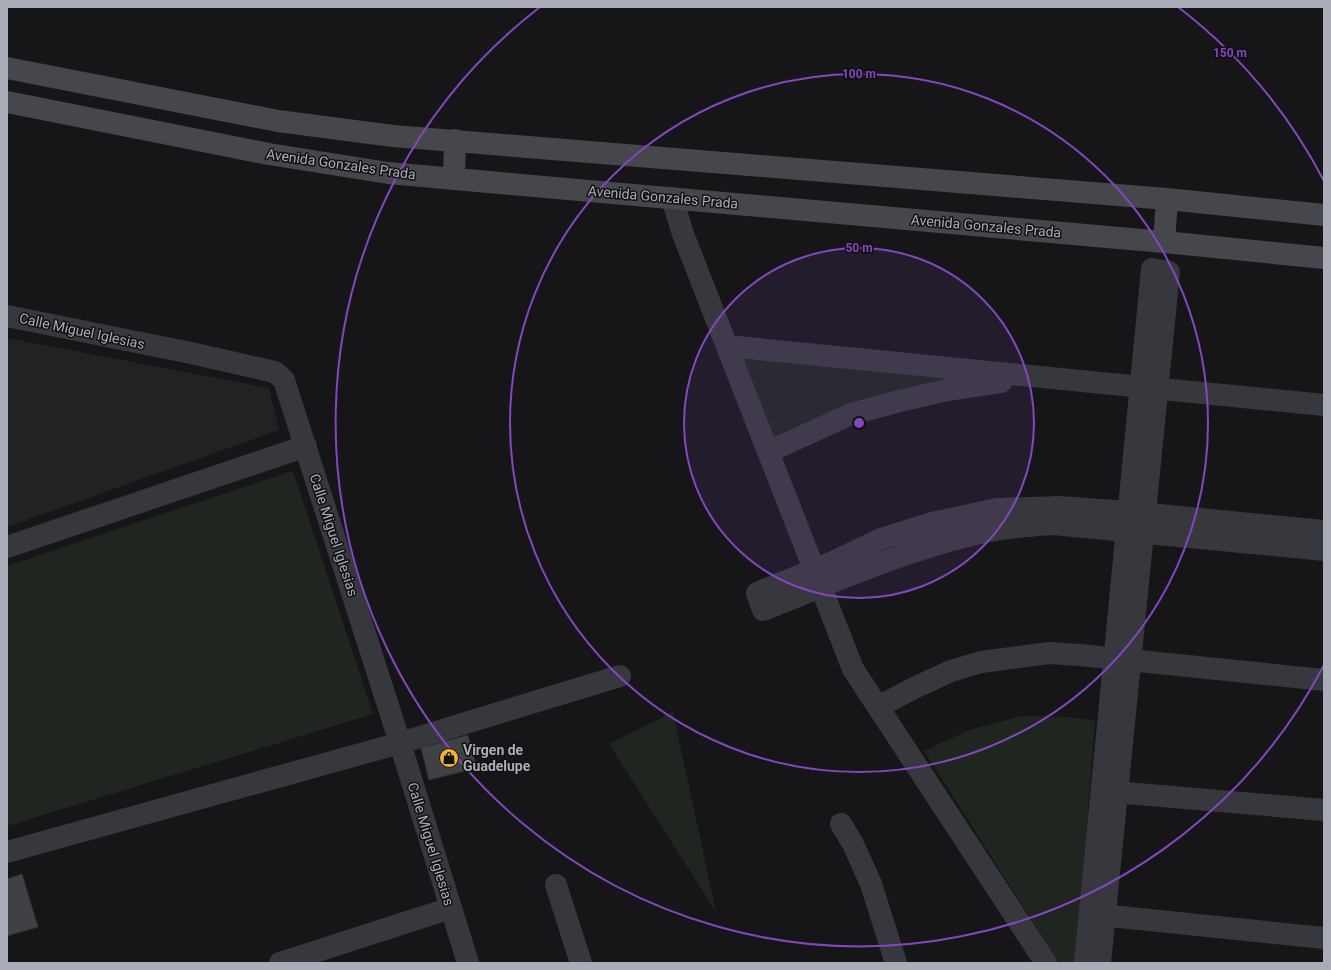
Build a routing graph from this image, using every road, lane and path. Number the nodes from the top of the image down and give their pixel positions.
1 (7, 68) edge
2 (7, 102) edge
3 (455, 140) junction
4 (454, 178) junction
5 (672, 198) junction
6 (1168, 199) junction
7 (1324, 215) edge
8 (1164, 242) junction
9 (1324, 258) edge
10 (7, 316) edge
11 (727, 346) junction
12 (1040, 377) junction
13 (1149, 388) junction
14 (1324, 405) edge
15 (306, 446) junction
16 (768, 452) junction
17 (1136, 522) junction
18 (1324, 531) edge
19 (7, 548) edge
20 (1324, 550) edge
21 (817, 578) junction
22 (1122, 659) junction
23 (620, 676) dead end
24 (1324, 680) edge
25 (878, 707) junction
26 (400, 743) junction
27 (1109, 791) junction
28 (1324, 810) edge
29 (841, 824) dead end
30 (7, 852) edge
31 (556, 885) dead end
32 (451, 908) junction
33 (1097, 915) junction
34 (1324, 938) edge
35 (280, 963) edge
36 (468, 963) edge
37 (581, 963) edge
38 (896, 963) edge
39 (1046, 963) edge
40 (1085, 963) edge
41 (1100, 963) edge

1 - 3 street
2 - 4 street, Avenida Gonzales Prada
3 - 4 street
3 - 6 street
4 - 5 street, Avenida Gonzales Prada
5 - 8 street, Avenida Gonzales Prada
5 - 11 street
6 - 7 street
6 - 8 street
8 - 9 street, Avenida Gonzales Prada
10 - 15 street, Calle Miguel Iglesias
11 - 12 street
11 - 16 street
12 - 13 street
12 - 16 street
13 - 14 street
13 - 17 street
15 - 19 street
15 - 26 street, Calle Miguel Iglesias
16 - 21 street
17 - 18 street
17 - 20 street
17 - 21 street
17 - 22 street
21 - 25 street
22 - 24 street
22 - 25 street
22 - 27 street
23 - 26 street
25 - 39 street
26 - 30 street
26 - 32 street, Calle Miguel Iglesias
27 - 28 street
27 - 33 street
29 - 38 street
31 - 37 street
32 - 35 street
32 - 36 street, Calle Miguel Iglesias
33 - 34 street
33 - 40 street
33 - 41 street

